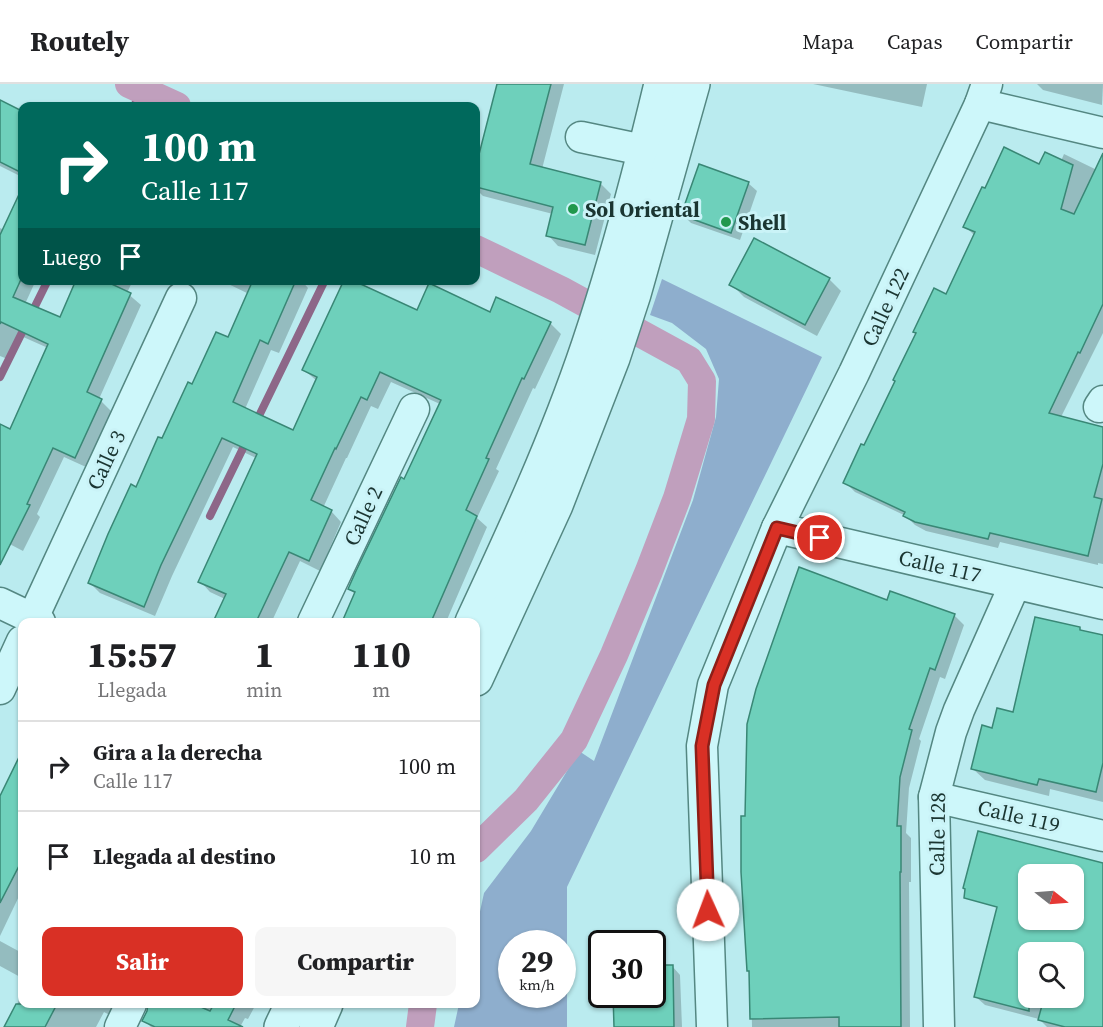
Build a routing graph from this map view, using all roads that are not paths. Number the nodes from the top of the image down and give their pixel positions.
1 (661, 84) edge
2 (693, 84) edge
3 (983, 94) edge
4 (1103, 133) edge
5 (581, 137) dead end
6 (659, 153) junction
7 (181, 298) dead end
8 (600, 353) junction
9 (414, 409) dead end
10 (777, 528) junction
11 (1015, 584) junction
12 (0, 603) edge
13 (1103, 604) edge
14 (21, 618) edge
15 (36, 618) edge
16 (315, 618) edge
17 (474, 618) edge
18 (18, 654) edge
19 (480, 670) edge
20 (0, 689) edge
21 (934, 797) junction
22 (1103, 836) edge
23 (129, 1008) edge
24 (290, 1008) edge
25 (325, 1008) edge
26 (120, 1027) edge
27 (281, 1027) edge
28 (316, 1027) edge
29 (712, 1027) edge
30 (939, 1027) edge

1 - 6 street
2 - 6 street
3 - 4 street
3 - 10 street, Calle 122
5 - 6 street
6 - 8 street
7 - 15 street, Calle 3
8 - 17 street
8 - 19 street
9 - 16 street, Calle 2
10 - 11 street, Calle 117
10 - 29 street, Calle 122
11 - 13 street, Calle 117
11 - 21 street, Calle 128
12 - 14 street
18 - 20 street, Calle 3
21 - 22 street, Calle 119
21 - 30 street, Calle 128
23 - 26 street
24 - 27 street
25 - 28 street

